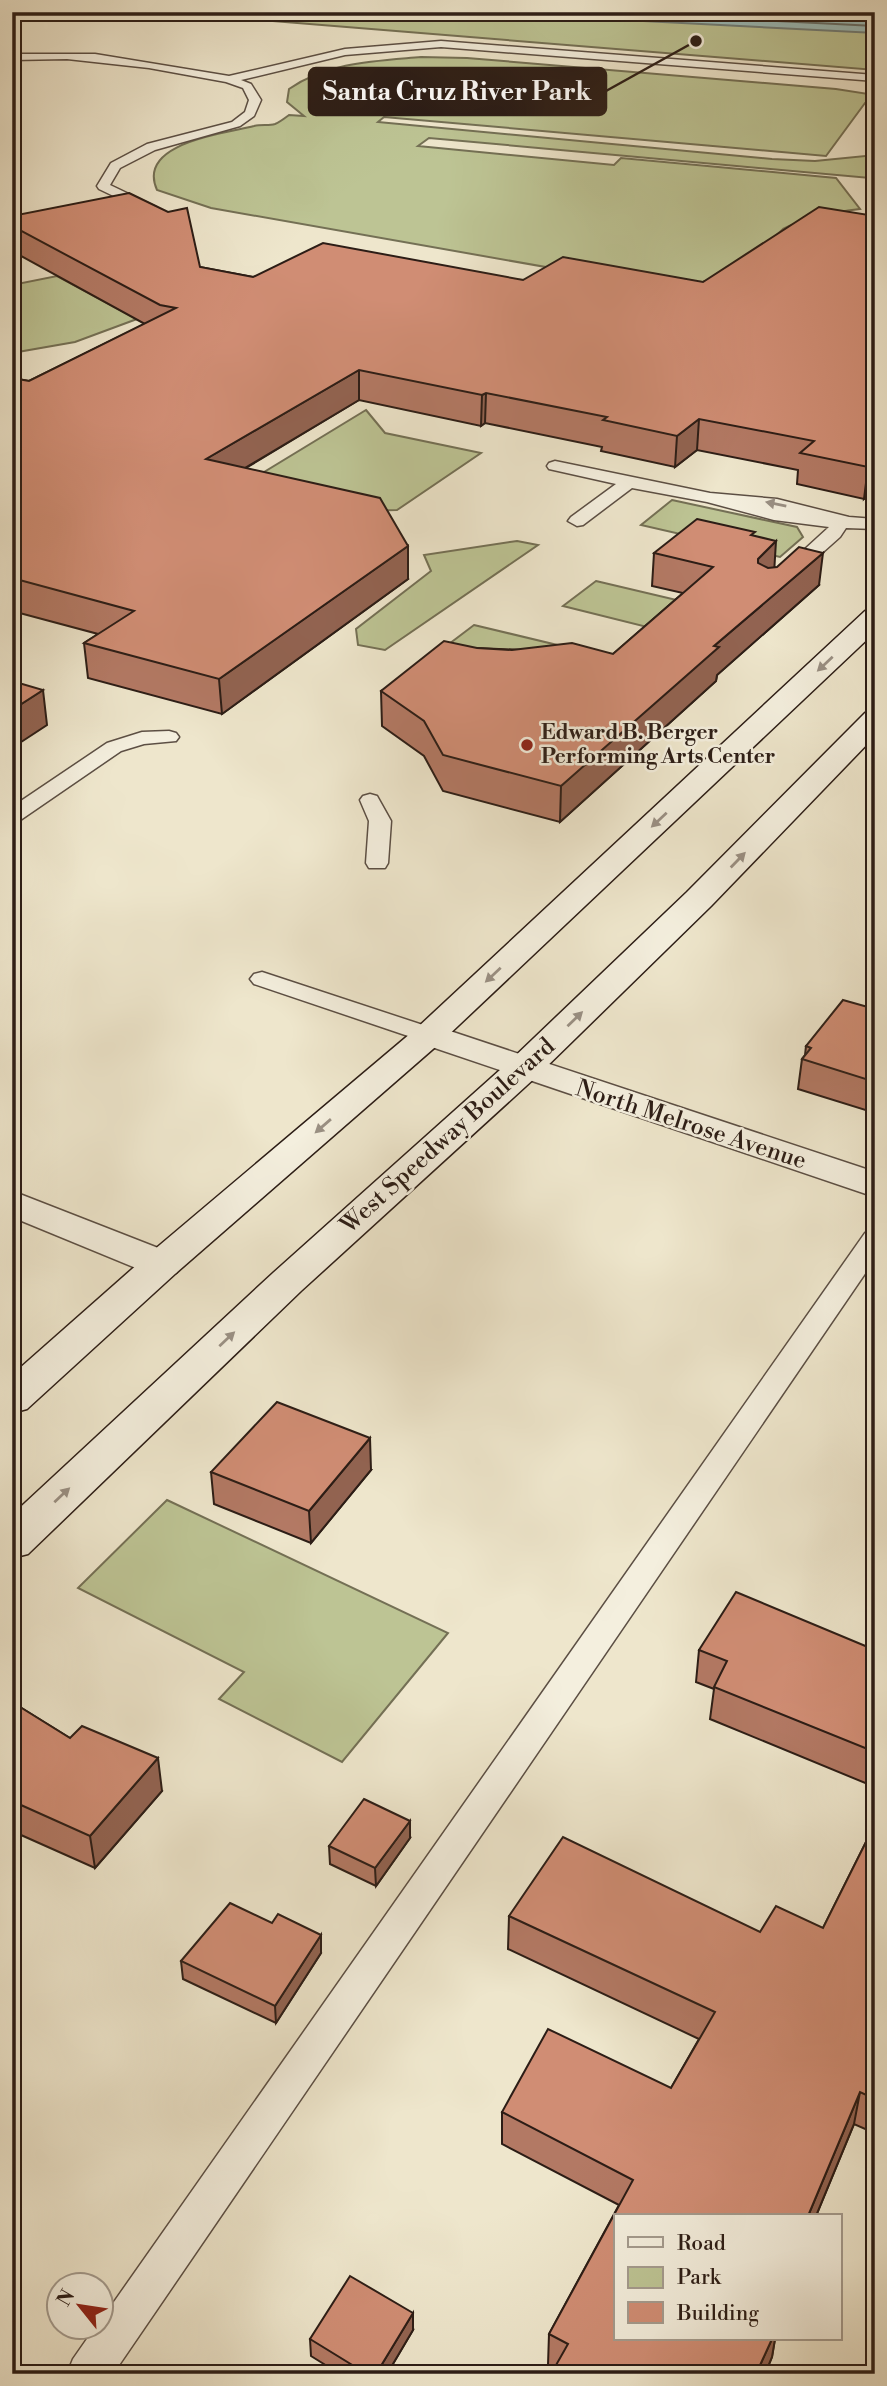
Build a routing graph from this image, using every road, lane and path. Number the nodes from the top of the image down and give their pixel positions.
1 (12, 57) edge
2 (875, 78) edge
3 (230, 79) junction
4 (158, 214) edge
5 (555, 466) dead end
6 (629, 482) junction
7 (842, 520) junction
8 (577, 521) dead end
9 (875, 524) edge
10 (776, 585) edge
11 (875, 617) edge
12 (875, 719) edge
13 (169, 737) dead end
14 (370, 800) dead end
15 (12, 817) edge
16 (377, 863) dead end
17 (262, 979) dead end
18 (429, 1035) junction
19 (524, 1068) junction
20 (875, 1185) edge
21 (12, 1203) edge
22 (875, 1239) edge
23 (162, 1264) junction
24 (12, 1399) edge
25 (12, 1542) edge
26 (88, 2374) edge

1 - 3 lane
2 - 3 lane
3 - 4 lane
5 - 6 lane
6 - 7 lane
6 - 8 lane
7 - 9 lane
7 - 10 lane
11 -> 18 main road
19 -> 12 main road, West Speedway Boulevard
13 - 15 lane
14 - 16 lane
17 - 18 lane
18 - 19 main road, North Melrose Avenue
18 -> 23 main road
19 - 20 main road, North Melrose Avenue
25 -> 19 main road, West Speedway Boulevard
21 - 23 main road
22 - 26 lane
23 - 24 main road

